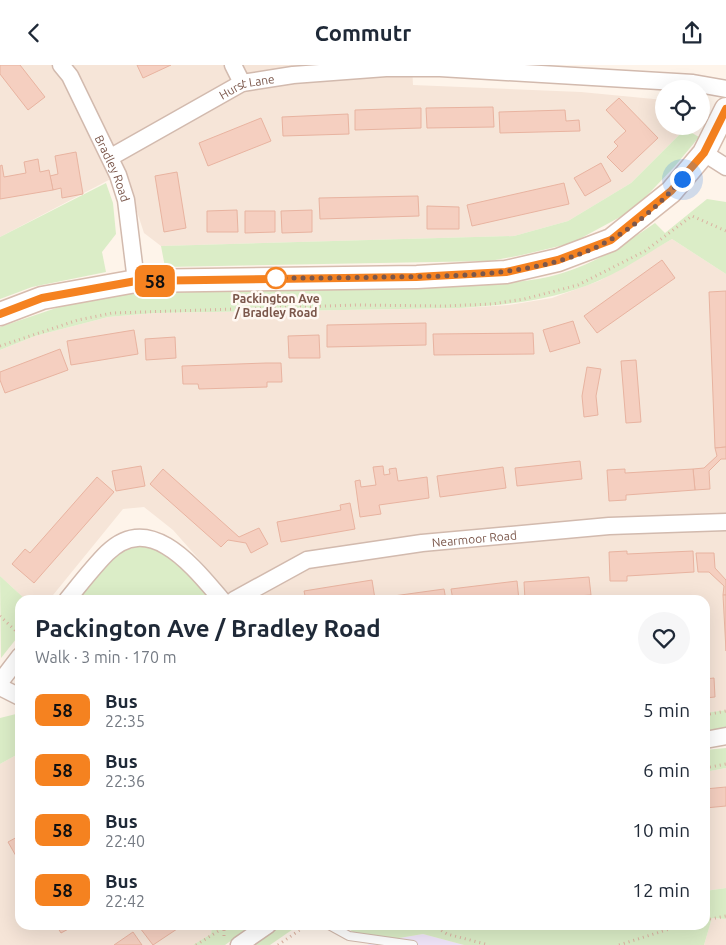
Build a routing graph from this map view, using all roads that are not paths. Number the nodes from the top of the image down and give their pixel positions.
1 (61, 65) edge
2 (233, 65) edge
3 (386, 66) edge
4 (538, 69) edge
5 (242, 83) junction
6 (726, 89) edge
7 (726, 109) edge
8 (704, 153) junction
9 (111, 157) junction
10 (726, 167) edge
11 (136, 281) junction
12 (0, 314) edge
13 (726, 522) edge
14 (71, 595) edge
15 (218, 595) edge
16 (243, 595) edge
17 (15, 662) edge
18 (0, 682) edge
19 (0, 687) edge
20 (15, 694) edge
21 (726, 736) edge
22 (710, 739) edge
23 (261, 930) edge
24 (338, 930) edge
25 (239, 945) edge
26 (413, 945) edge

1 - 9 street, Bradley Road
2 - 5 street
3 - 4 street, Hurst Lane
3 - 5 street, Hurst Lane
4 - 6 street, Hurst Lane
5 - 9 street, Hurst Lane
7 - 8 street
8 - 10 street
8 - 11 street
9 - 11 street, Bradley Road
11 - 12 street
13 - 16 street, Nearmoor Road
14 - 15 street
17 - 18 street
19 - 20 street
21 - 22 street
23 - 25 street
24 - 26 lane

